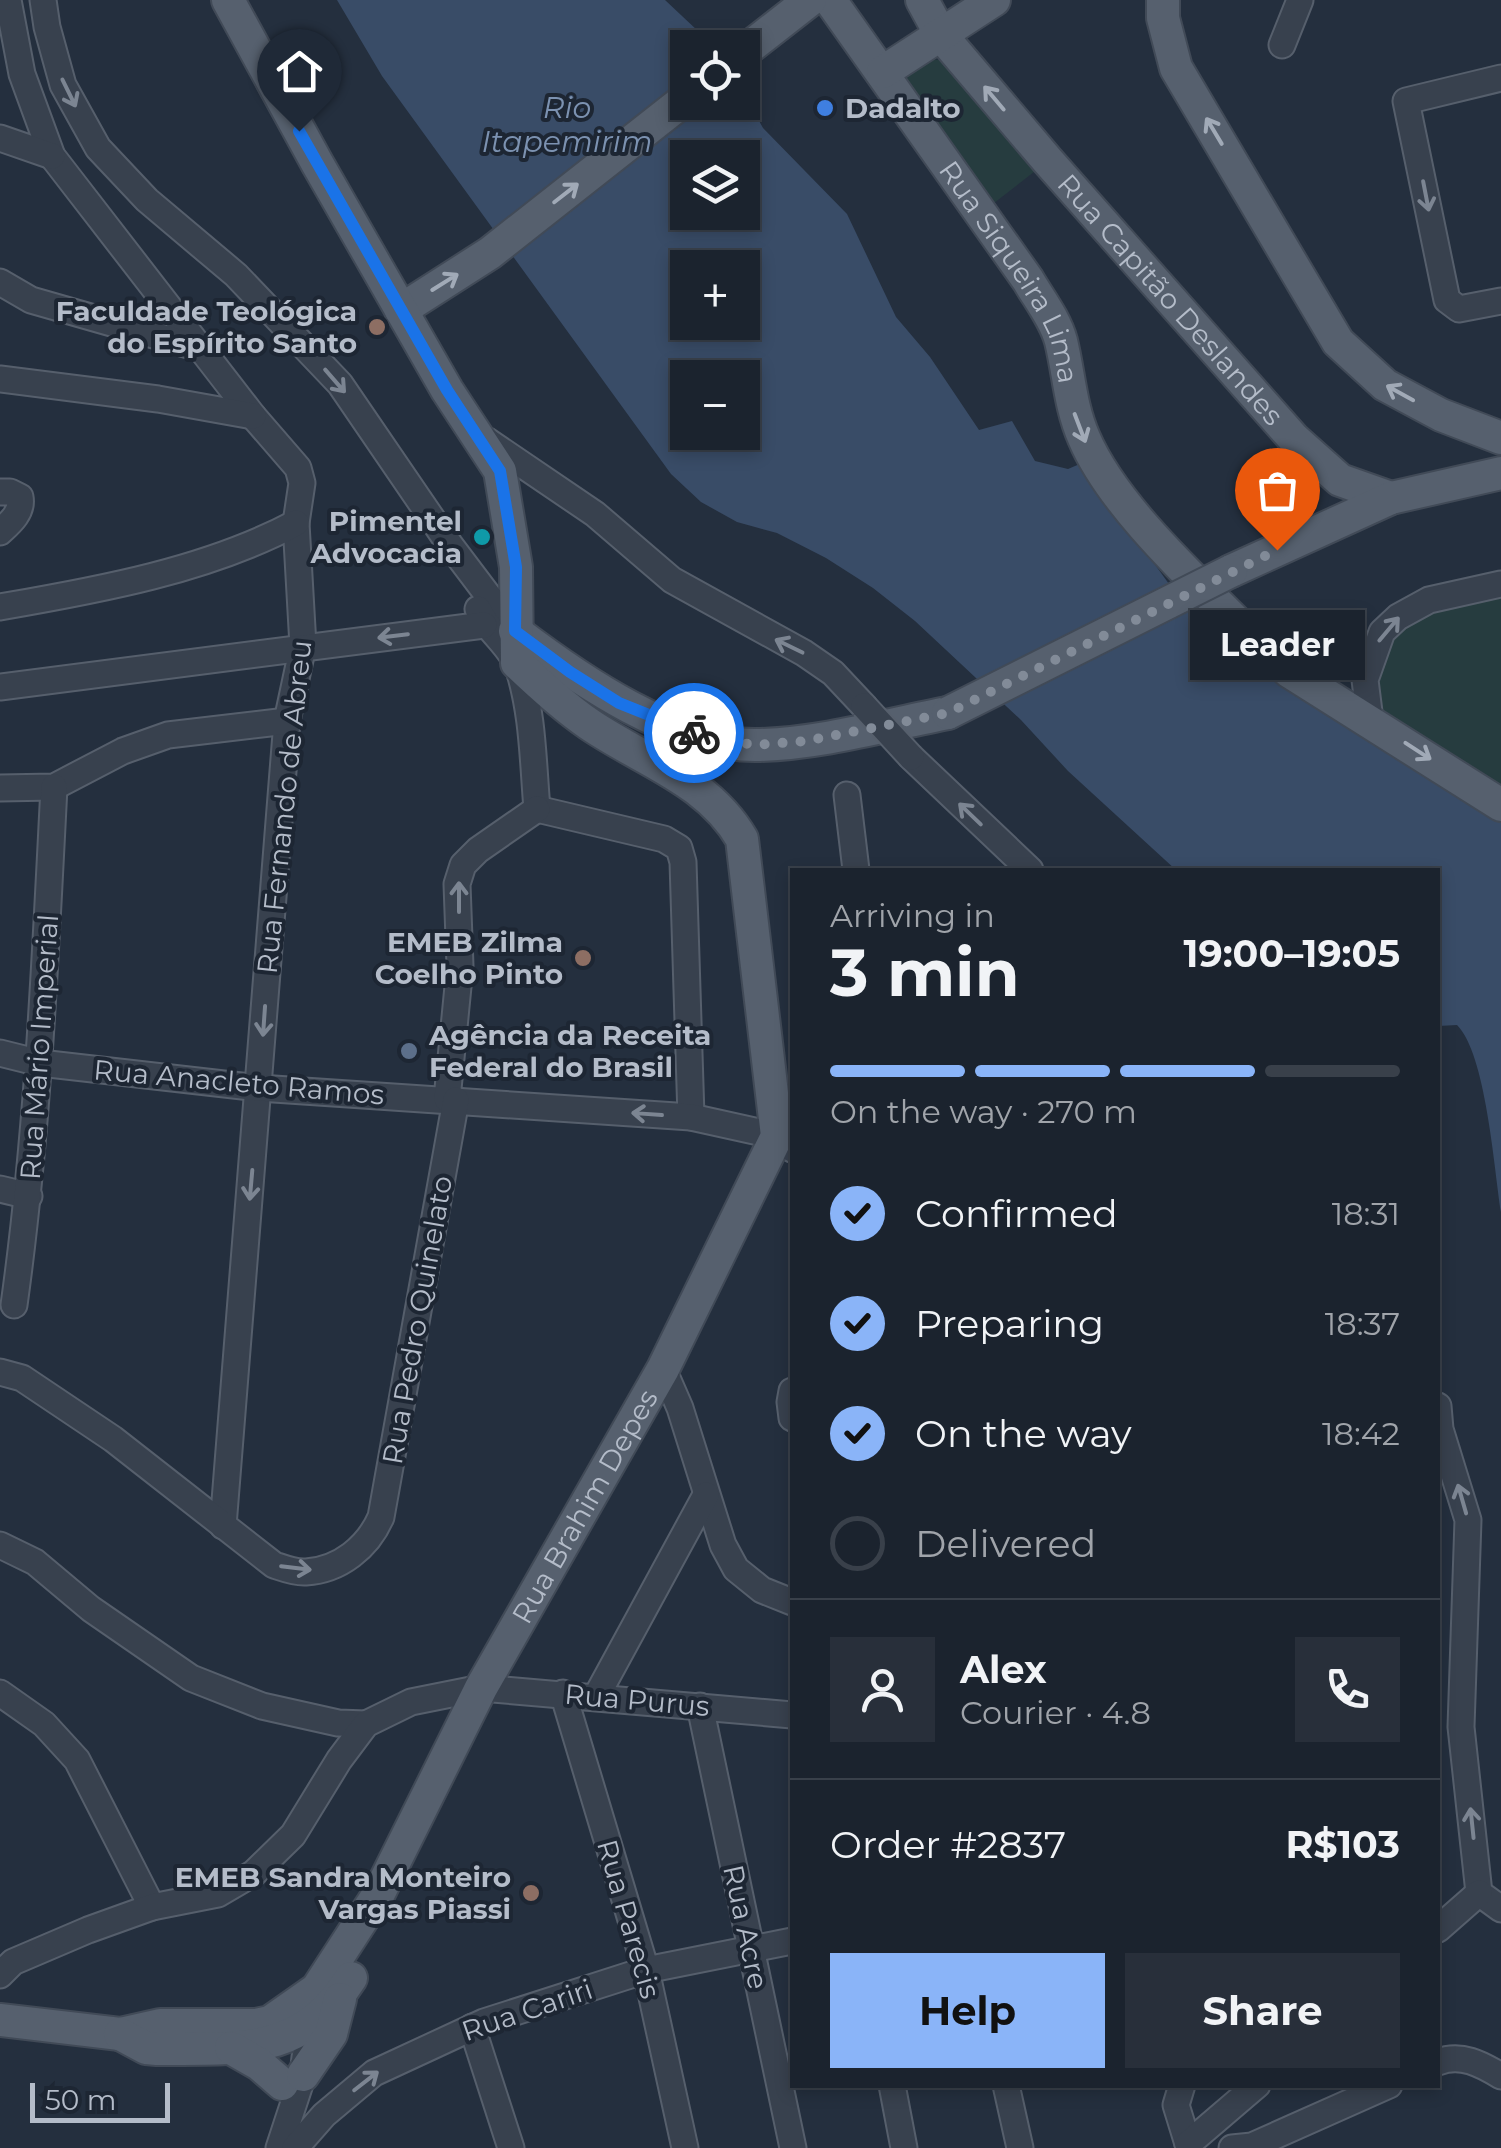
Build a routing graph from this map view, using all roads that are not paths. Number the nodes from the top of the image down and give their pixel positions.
1 (8, 0) edge
2 (43, 0) edge
3 (228, 0) edge
4 (810, 0) edge
5 (830, 0) edge
6 (922, 0) edge
7 (994, 0) edge
8 (1163, 0) edge
9 (1300, 0) edge
10 (941, 35) junction
11 (760, 39) edge
12 (1282, 45) dead end
13 (883, 72) junction
14 (1501, 78) edge
15 (670, 111) edge
16 (0, 138) edge
17 (52, 156) junction
18 (0, 282) edge
19 (1501, 301) edge
20 (401, 310) junction
21 (200, 348) junction
22 (0, 379) edge
23 (252, 416) junction
24 (480, 436) junction
25 (1495, 436) edge
26 (1501, 473) edge
27 (0, 492) edge
28 (1391, 498) junction
29 (296, 523) junction
30 (0, 532) edge
31 (1501, 584) edge
32 (0, 607) edge
33 (506, 640) junction
34 (303, 646) junction
35 (0, 687) edge
36 (1370, 720) junction
37 (288, 721) junction
38 (54, 787) junction
39 (0, 788) edge
40 (847, 795) dead end
41 (1501, 805) edge
42 (537, 809) junction
43 (856, 868) edge
44 (1028, 868) edge
45 (0, 1053) edge
46 (40, 1062) junction
47 (259, 1088) junction
48 (452, 1099) junction
49 (690, 1117) junction
50 (787, 1134) edge
51 (0, 1188) edge
52 (29, 1196) junction
53 (14, 1306) dead end
54 (663, 1369) junction
55 (0, 1372) edge
56 (1440, 1429) edge
57 (706, 1495) junction
58 (223, 1526) junction
59 (0, 1545) edge
60 (790, 1601) edge
61 (481, 1688) junction
62 (0, 1693) edge
63 (563, 1693) junction
64 (596, 1697) junction
65 (700, 1706) junction
66 (790, 1715) edge
67 (366, 1724) junction
68 (1480, 1893) junction
69 (378, 1895) junction
70 (152, 1907) junction
71 (1501, 1909) edge
72 (1440, 1927) edge
73 (790, 1940) edge
74 (750, 1949) junction
75 (646, 1970) junction
76 (0, 1975) edge
77 (342, 1992) junction
78 (0, 2020) edge
79 (280, 2026) junction
80 (472, 2028) junction
81 (120, 2034) junction
82 (231, 2048) junction
83 (1440, 2061) edge
84 (1501, 2076) edge
85 (293, 2080) junction
86 (893, 2088) edge
87 (1181, 2088) edge
88 (1253, 2088) edge
89 (1382, 2088) edge
90 (1010, 2089) edge
91 (286, 2143) edge
92 (1195, 2146) edge
93 (511, 2148) edge
94 (684, 2148) edge
95 (793, 2148) edge
96 (904, 2148) edge
97 (1020, 2148) edge
98 (1232, 2148) edge

1 - 17 street, Rua Fernando de Abreu
2 -> 33 street
3 - 20 main road
4 - 11 main road
5 - 13 main road, Rua Siqueira Lima
6 - 10 main road, Rua Capitão Deslandes
7 - 10 main road
25 -> 8 main road
9 - 12 street
10 - 13 main road
28 -> 10 main road, Rua Capitão Deslandes
13 -> 36 main road, Rua Siqueira Lima
14 -> 19 street
20 -> 15 main road
16 - 17 street
17 - 21 street, Rua Fernando de Abreu
18 - 21 street
20 - 24 main road
21 - 23 street, Rua Fernando de Abreu
22 - 23 street
23 - 29 street, Rua Fernando de Abreu
24 - 33 main road
44 -> 24 street, bridge
26 - 28 main road
27 - 30 street
28 - 33 main road, bridge
29 - 32 street
29 - 34 street, Rua Fernando de Abreu
36 -> 31 street
33 -> 34 street
33 - 42 street
33 - 50 main road
34 - 35 street
34 - 37 street, Rua Fernando de Abreu
36 -> 41 main road, Rua Siqueira Lima
37 - 38 street
37 -> 47 street, Rua Fernando de Abreu
38 - 39 street
38 - 46 street, Rua Mário Imperial
40 - 43 street
48 -> 42 street, Rua Pedro Quinelato
42 - 49 street
45 - 46 street, Rua Anacleto Ramos
46 - 47 street, Rua Anacleto Ramos
46 - 52 street, Rua Mário Imperial
47 - 48 street, Rua Anacleto Ramos
47 -> 58 street, Rua Fernando de Abreu
49 -> 48 street, Rua Anacleto Ramos
58 -> 48 street, Rua Pedro Quinelato
49 - 50 street, Rua Anacleto Ramos
50 - 54 main road, Rua Brahim Depes
51 - 52 street
52 - 53 street, Rua Mário Imperial
54 - 57 street
54 - 61 main road, Rua Brahim Depes
55 - 58 street
68 -> 56 street
57 - 60 street
57 - 64 street
59 - 67 street
61 - 63 street, Rua Purus
61 - 67 street, Rua Purus
61 - 69 main road, Rua Brahim Depes
62 - 70 street
63 - 64 street, Rua Purus
63 - 75 street, Rua Parecis
64 - 65 street, Rua Purus
65 - 66 street, Rua Purus
65 - 74 street, Rua Acre
67 - 70 street
68 - 71 street
68 - 72 street
69 - 77 main road, Rua Brahim Depes
69 - 79 main road, Rua Brahim Depes
70 - 76 street
73 - 74 street, Rua Cariri
74 - 75 street, Rua Cariri
74 - 95 street, Rua Acre
75 - 80 street, Rua Cariri
75 - 94 street, Rua Parecis
77 - 79 main road, Rua Brahim Depes
77 - 85 main road
78 - 81 main road
79 - 81 main road
79 - 82 main road
79 - 85 street
91 -> 80 street, Rua Cariri
80 - 93 street
81 - 82 main road
82 - 85 main road
83 - 84 street
85 - 91 street
86 - 96 street
87 - 92 street
88 - 92 street
89 - 98 street
90 - 97 street

